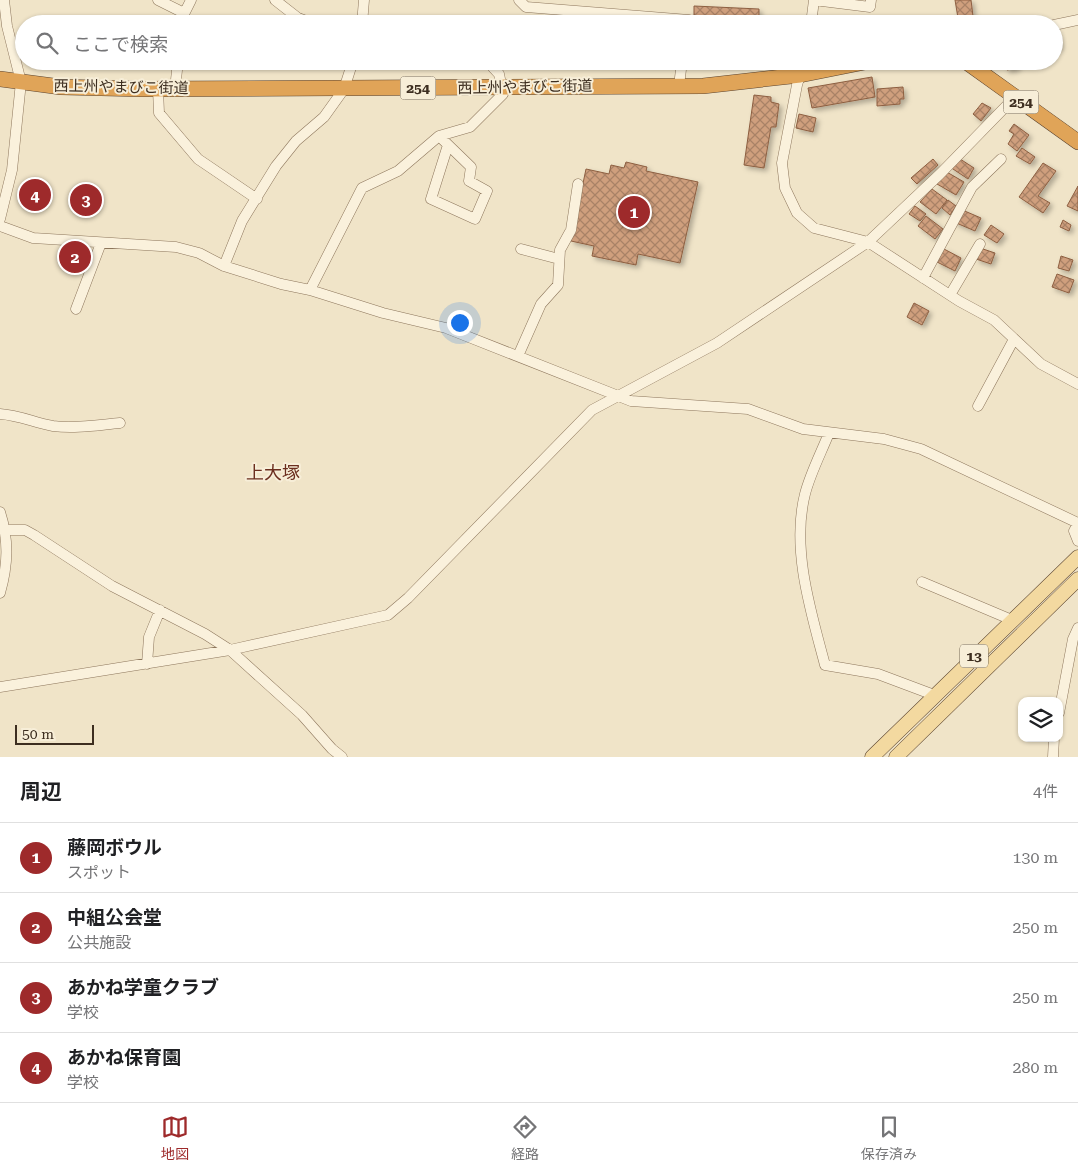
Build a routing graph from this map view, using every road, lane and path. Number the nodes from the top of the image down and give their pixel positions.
1 (4, 0) edge
2 (158, 0) edge
3 (191, 0) edge
4 (275, 0) edge
5 (364, 0) edge
6 (519, 0) edge
7 (814, 0) edge
8 (871, 0) edge
9 (178, 15) edge
10 (185, 15) edge
11 (294, 15) edge
12 (363, 15) edge
13 (626, 15) edge
14 (812, 15) edge
15 (1078, 20) edge
16 (1063, 23) edge
17 (15, 58) edge
18 (18, 70) edge
19 (177, 70) edge
20 (350, 70) edge
21 (495, 70) edge
22 (681, 70) edge
23 (792, 70) edge
24 (802, 70) edge
25 (977, 70) edge
26 (0, 79) edge
27 (21, 82) junction
28 (678, 86) junction
29 (502, 88) junction
30 (158, 89) junction
31 (175, 89) junction
32 (344, 89) junction
33 (1014, 98) junction
34 (439, 136) junction
35 (1078, 142) edge
36 (448, 145) junction
37 (1000, 159) dead end
38 (578, 184) dead end
39 (4, 186) edge
40 (257, 199) junction
41 (0, 219) edge
42 (0, 226) edge
43 (868, 242) junction
44 (102, 243) junction
45 (980, 244) dead end
46 (521, 250) dead end
47 (559, 259) junction
48 (224, 266) junction
49 (923, 278) junction
50 (310, 290) junction
51 (950, 295) junction
52 (76, 309) dead end
53 (1014, 339) junction
54 (518, 356) junction
55 (1078, 384) edge
56 (616, 396) junction
57 (978, 406) dead end
58 (0, 414) edge
59 (120, 423) dead end
60 (829, 433) junction
61 (0, 512) edge
62 (1078, 524) edge
63 (6, 530) junction
64 (1078, 541) edge
65 (1078, 557) edge
66 (1078, 579) edge
67 (922, 582) dead end
68 (0, 593) edge
69 (160, 610) junction
70 (1012, 620) junction
71 (1078, 628) edge
72 (230, 650) junction
73 (147, 664) junction
74 (0, 687) edge
75 (934, 695) junction
76 (1062, 697) edge
77 (1054, 742) edge
78 (342, 757) edge
79 (872, 757) edge
80 (896, 757) edge
81 (1053, 757) edge

1 - 17 street
2 - 9 street
3 - 10 street
4 - 11 street
5 - 12 street
6 - 13 street
7 - 8 street
7 - 14 street
15 - 16 street
18 - 27 street
19 - 31 street
20 - 32 street
21 - 29 street
22 - 28 street
23 - 28 highway, 西上州やまびこ街道 / 254
24 - 43 street
25 - 33 highway, 254
26 - 27 highway, 西上州やまびこ街道 / 254
27 - 30 highway, 西上州やまびこ街道 / 254
27 - 39 street
28 - 29 highway, 西上州やまびこ街道 / 254
29 - 32 highway, 西上州やまびこ街道 / 254
29 - 34 street
30 - 31 highway, 西上州やまびこ街道 / 254
30 - 40 street
31 - 32 highway, 西上州やまびこ街道 / 254
32 - 40 street
33 - 35 highway, 254
33 - 43 street
34 - 36 street
34 - 50 street
36 - 36 street
37 - 49 street
38 - 47 street
39 - 41 street
40 - 48 street
42 - 44 street
43 - 49 street
43 - 56 street
44 - 48 street
44 - 52 street
45 - 51 street
46 - 47 street
47 - 54 street
48 - 50 street
49 - 51 street
50 - 54 street
51 - 53 street
53 - 55 street
53 - 57 street
54 - 56 street
56 - 60 street
56 - 72 street
58 - 59 street
60 - 62 street
60 - 75 street
61 - 63 street
62 - 64 street
63 - 68 street
63 - 69 street
65 - 70 main road, 13
66 - 80 main road, 13
67 - 70 street
69 - 72 street
69 - 73 street
70 - 75 main road, 13
71 - 76 street
72 - 73 street
72 - 78 street
73 - 74 street
75 - 79 main road, 13
77 - 81 street

